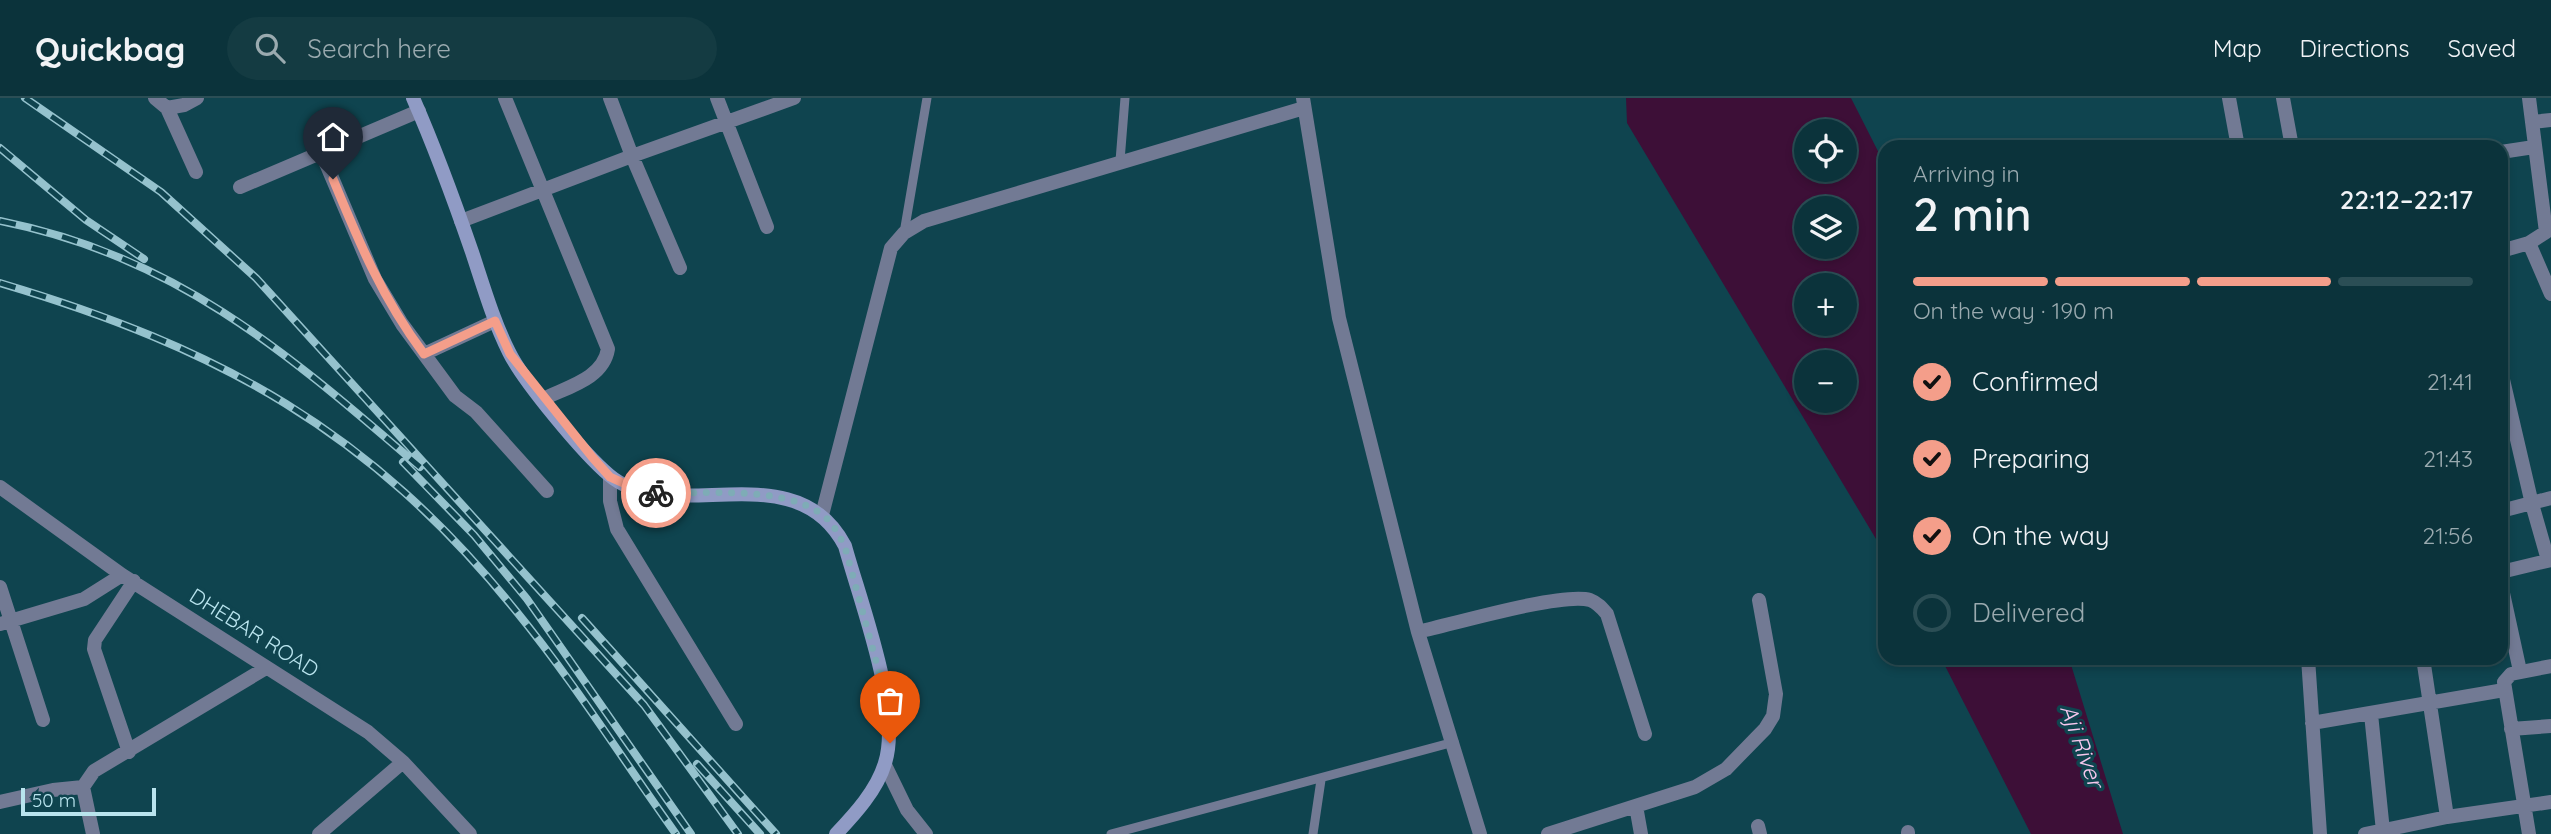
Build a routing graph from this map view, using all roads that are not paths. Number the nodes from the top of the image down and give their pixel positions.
1 (155, 98) edge
2 (197, 98) edge
3 (505, 98) edge
4 (610, 98) edge
5 (717, 98) edge
6 (793, 98) edge
7 (927, 98) edge
8 (1125, 98) edge
9 (2229, 98) edge
10 (2283, 98) edge
11 (2529, 98) edge
12 (1303, 103) edge
13 (416, 104) edge
14 (167, 107) junction
15 (2551, 120) edge
16 (726, 122) junction
17 (2532, 122) junction
18 (2237, 140) edge
19 (2291, 140) edge
20 (2534, 147) junction
21 (2508, 151) edge
22 (322, 154) junction
23 (632, 156) junction
24 (1120, 161) junction
25 (196, 172) dead end
26 (240, 187) dead end
27 (544, 190) junction
28 (2547, 196) edge
29 (461, 221) junction
30 (767, 227) dead end
31 (904, 233) junction
32 (2529, 243) junction
33 (2508, 249) edge
34 (680, 268) dead end
35 (2551, 294) edge
36 (495, 321) junction
37 (424, 354) junction
38 (543, 399) junction
39 (2508, 401) edge
40 (610, 477) junction
41 (0, 487) edge
42 (547, 491) dead end
43 (2551, 498) edge
44 (2532, 504) junction
45 (2508, 509) edge
46 (822, 515) junction
47 (2550, 560) edge
48 (2508, 570) edge
49 (128, 578) junction
50 (0, 587) edge
51 (1759, 600) dead end
52 (2508, 616) edge
53 (5, 623) edge
54 (1418, 632) junction
55 (2308, 665) edge
56 (2424, 665) edge
57 (2551, 666) edge
58 (266, 668) junction
59 (2520, 671) junction
60 (2504, 690) junction
61 (2430, 704) junction
62 (2371, 713) junction
63 (43, 720) dead end
64 (2312, 723) junction
65 (736, 724) dead end
66 (2551, 726) edge
67 (2511, 729) junction
68 (1645, 734) dead end
69 (1454, 742) junction
70 (129, 752) junction
71 (403, 762) junction
72 (885, 765) junction
73 (1321, 780) junction
74 (83, 787) junction
75 (0, 802) edge
76 (2551, 802) edge
77 (2525, 805) junction
78 (1636, 806) junction
79 (2447, 817) junction
80 (2432, 828) edge
81 (2382, 831) junction
82 (323, 833) edge
83 (93, 834) edge
84 (470, 834) edge
85 (836, 834) edge
86 (926, 834) edge
87 (1111, 834) edge
88 (1313, 834) edge
89 (1480, 834) edge
90 (1548, 834) edge
91 (1641, 834) edge
92 (2320, 834) edge
93 (2365, 834) edge
94 (2529, 834) edge

1 - 14 street
2 - 14 street
3 - 27 street
4 - 23 street
5 - 16 street
6 - 16 street
7 - 31 lane
8 - 24 lane
9 - 18 street
10 - 19 street
11 - 17 street
12 - 24 street
12 - 54 street
13 - 22 street
13 - 29 street
14 - 25 street
15 - 17 street
16 - 23 street
16 - 30 street
17 - 20 street
20 - 21 street
20 - 28 street
22 - 26 street
22 - 37 street
23 - 27 street
23 - 34 street
24 - 31 street
27 - 29 street
27 - 38 street
28 - 32 street
29 - 36 street
31 - 46 street
32 - 33 street
32 - 35 street
36 - 37 street
36 - 38 street
37 - 42 street
38 - 40 street
39 - 44 street
40 - 46 street
40 - 65 street
41 - 49 street, DHEBAR ROAD
43 - 44 street
44 - 45 street
44 - 47 street
46 - 72 street
47 - 48 street
49 - 53 street
49 - 58 street, DHEBAR ROAD
49 - 70 street
50 - 53 street
51 - 78 street
52 - 59 street
53 - 63 street
54 - 68 street
54 - 69 street
55 - 64 street
56 - 61 street
57 - 59 street
58 - 70 street
58 - 71 street, DHEBAR ROAD
59 - 60 street
60 - 61 street
60 - 67 street
61 - 62 street
61 - 79 street
62 - 64 street
62 - 81 street
64 - 92 street
66 - 67 street
67 - 77 street
69 - 73 lane
69 - 89 street
70 - 74 street
71 - 82 street
71 - 84 street, DHEBAR ROAD
72 - 85 street
72 - 86 street
73 - 87 lane
73 - 88 lane
74 - 75 street
74 - 83 street
76 - 77 street
77 - 79 street
77 - 94 street
78 - 90 street
78 - 91 street
79 - 80 street
80 - 81 street
81 - 93 street

